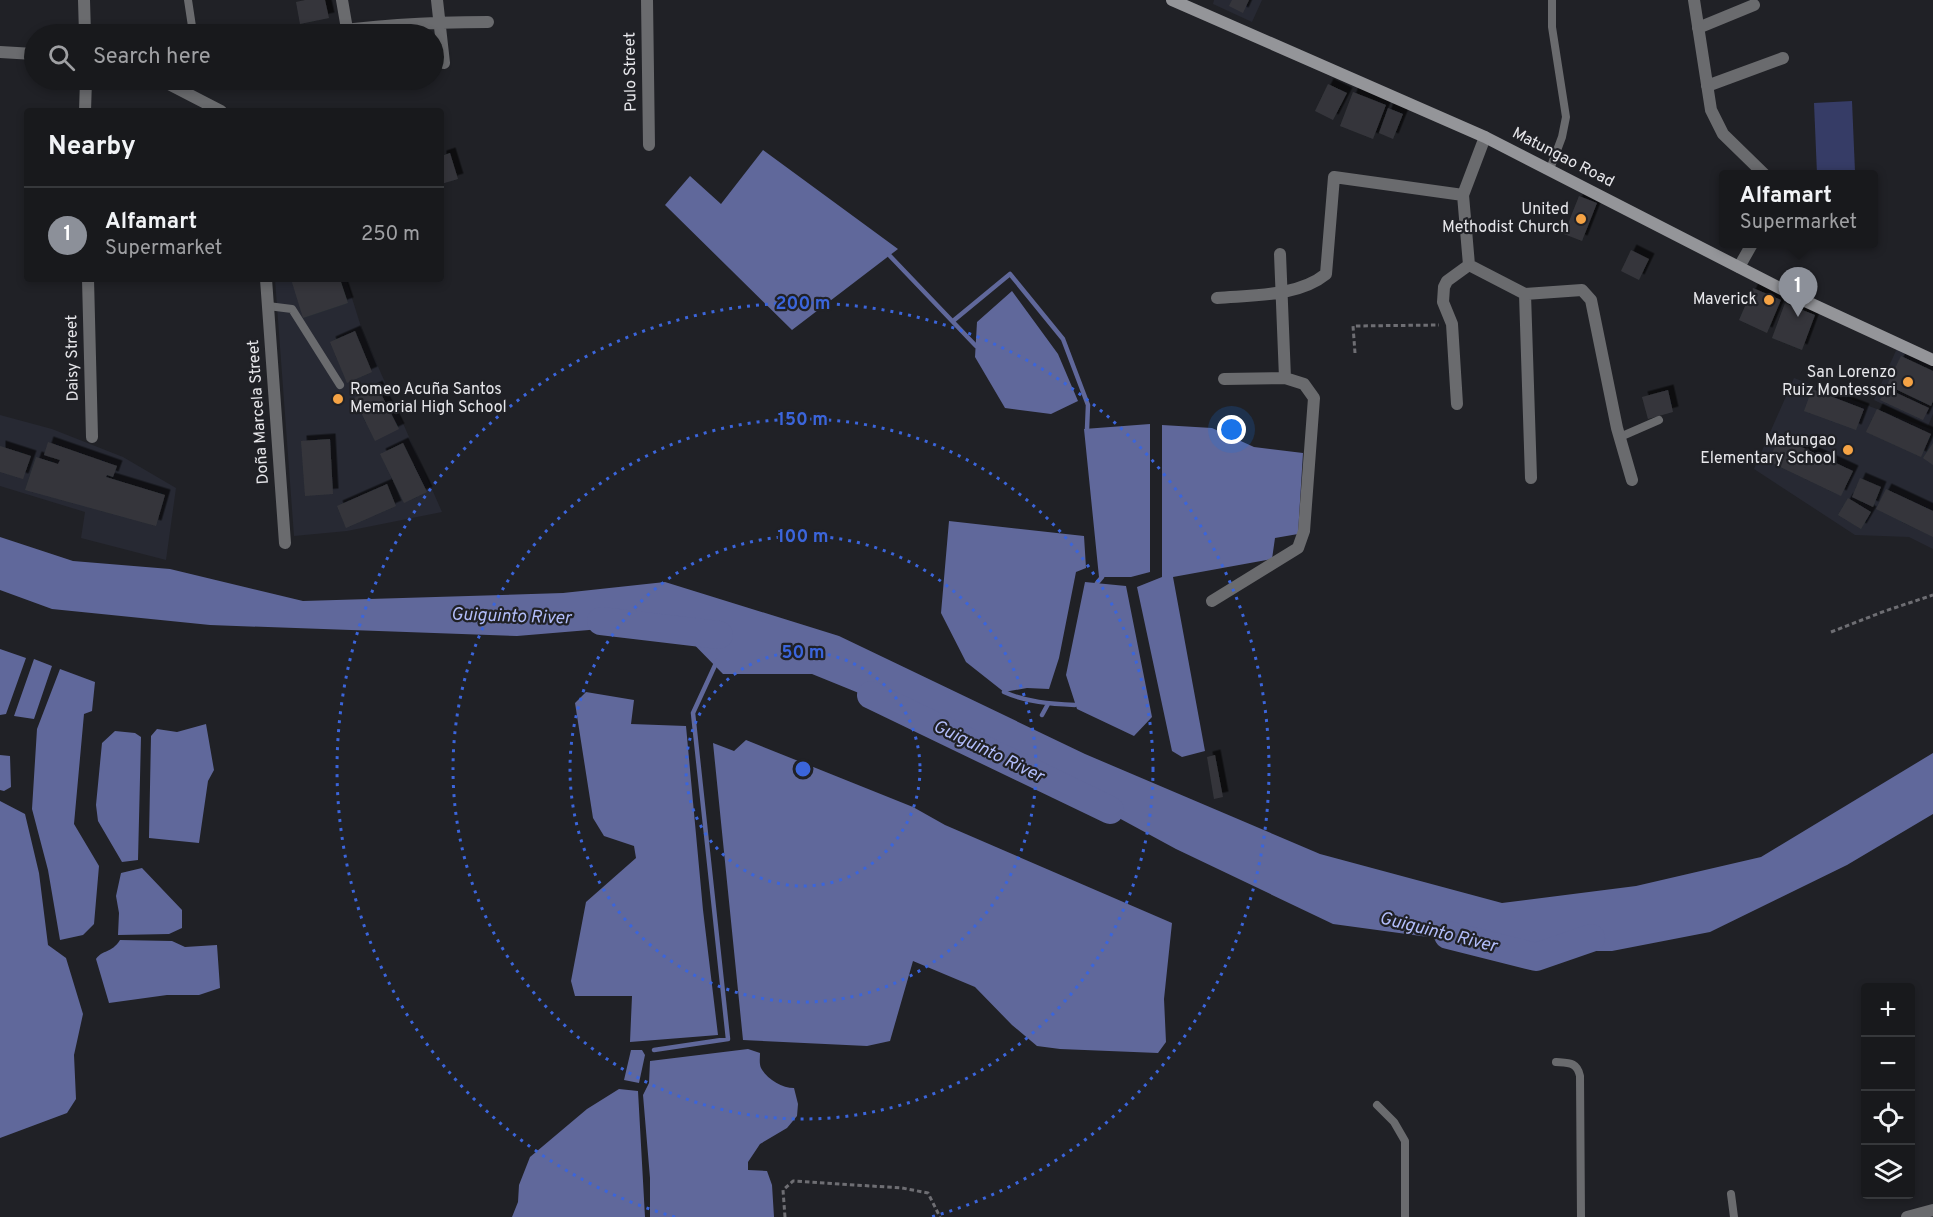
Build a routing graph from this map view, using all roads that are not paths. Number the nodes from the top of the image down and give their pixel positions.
1 (84, 0) edge
2 (188, 0) edge
3 (342, 0) edge
4 (437, 0) edge
5 (647, 0) edge
6 (1172, 0) edge
7 (1552, 0) edge
8 (1694, 0) edge
9 (1754, 4) dead end
10 (441, 22) junction
11 (488, 22) dead end
12 (85, 24) edge
13 (192, 24) edge
14 (346, 24) edge
15 (414, 24) edge
16 (1698, 28) junction
17 (0, 52) edge
18 (24, 53) edge
19 (1783, 58) dead end
20 (1707, 86) junction
21 (86, 90) edge
22 (180, 90) edge
23 (85, 108) edge
24 (215, 108) edge
25 (1485, 137) junction
26 (649, 145) dead end
27 (1550, 169) junction
28 (1760, 170) edge
29 (1463, 195) junction
30 (1749, 248) edge
31 (1280, 254) dead end
32 (1469, 265) junction
33 (1738, 267) junction
34 (88, 282) edge
35 (266, 282) edge
36 (1283, 293) junction
37 (1525, 294) junction
38 (1217, 298) dead end
39 (268, 306) junction
40 (1933, 360) edge
41 (1285, 378) junction
42 (1224, 379) dead end
43 (340, 385) dead end
44 (1457, 404) dead end
45 (1659, 420) dead end
46 (92, 437) dead end
47 (1620, 437) junction
48 (1531, 478) dead end
49 (1632, 480) dead end
50 (285, 543) dead end
51 (1212, 602) dead end
52 (1556, 1062) dead end
53 (1377, 1106) dead end
54 (1731, 1194) dead end
55 (1933, 1210) edge
56 (1405, 1217) edge
57 (1581, 1217) edge
58 (1734, 1217) edge
59 (1907, 1217) edge

1 - 12 street
2 - 13 lane
3 - 14 street
4 - 10 street
5 - 26 street, Pulo Street
6 - 25 main road, Matungao Road
7 - 27 lane
8 - 16 street
9 - 16 street
10 - 11 street
10 - 15 street
16 - 20 street
17 - 18 street
19 - 20 street
20 - 28 street
21 - 23 street
22 - 24 street
25 - 27 main road, Matungao Road
25 - 29 street
27 - 33 main road, Matungao Road
29 - 32 street
29 - 36 street
30 - 33 street
31 - 36 street
32 - 37 street
32 - 44 street
33 - 40 main road, Matungao Road
34 - 46 street, Daisy Street
35 - 39 street, Doña Marcela Street
36 - 38 street
36 - 41 street
37 - 47 street
37 - 48 street
39 - 43 lane
39 - 50 street, Doña Marcela Street
41 - 42 street
41 - 51 street
45 - 47 lane
47 - 49 street
52 - 57 lane
53 - 56 lane
54 - 58 lane
55 - 59 street

